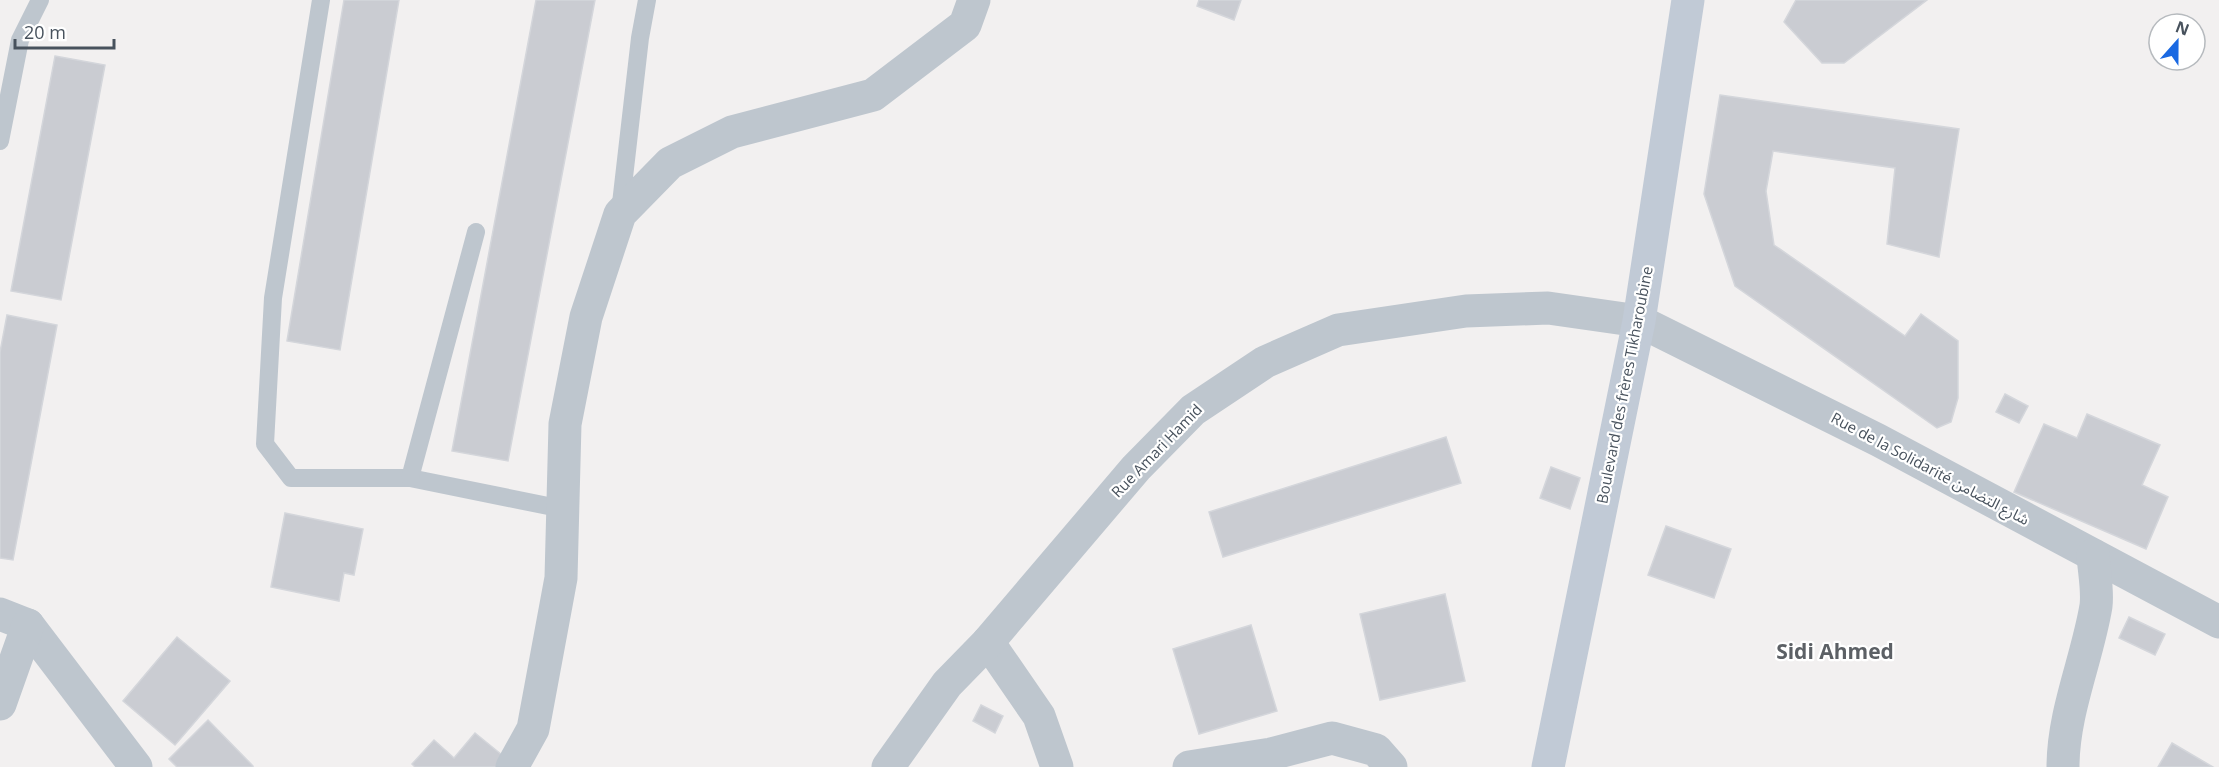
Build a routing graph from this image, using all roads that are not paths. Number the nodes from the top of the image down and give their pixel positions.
1 (40, 0) edge
2 (321, 0) edge
3 (647, 0) edge
4 (974, 0) edge
5 (1688, 0) edge
6 (0, 141) edge
7 (620, 214) junction
8 (476, 232) dead end
9 (1639, 321) junction
10 (410, 478) junction
11 (562, 509) junction
12 (2093, 555) junction
13 (14, 620) edge
14 (2219, 622) edge
15 (988, 642) junction
16 (0, 704) edge
17 (136, 767) edge
18 (512, 767) edge
19 (888, 767) edge
20 (1057, 767) edge
21 (1189, 767) edge
22 (1391, 767) edge
23 (1548, 767) edge
24 (2063, 767) edge

1 - 6 lane
2 - 10 lane
3 - 7 lane
4 - 7 street
5 - 9 street, Boulevard des frères Tikharoubine
7 - 11 street
8 - 10 lane
9 - 12 street, Rue de la Solidarité شارع التضامن
9 - 15 street, Rue Amari Hamid
9 - 23 street, Boulevard des frères Tikharoubine
10 - 11 lane
11 - 18 street
12 - 14 street, Rue de la Solidarité شارع التضامن
12 - 24 street
13 - 16 street
13 - 17 street
15 - 19 street, Rue Amari Hamid
15 - 20 street
21 - 22 street

